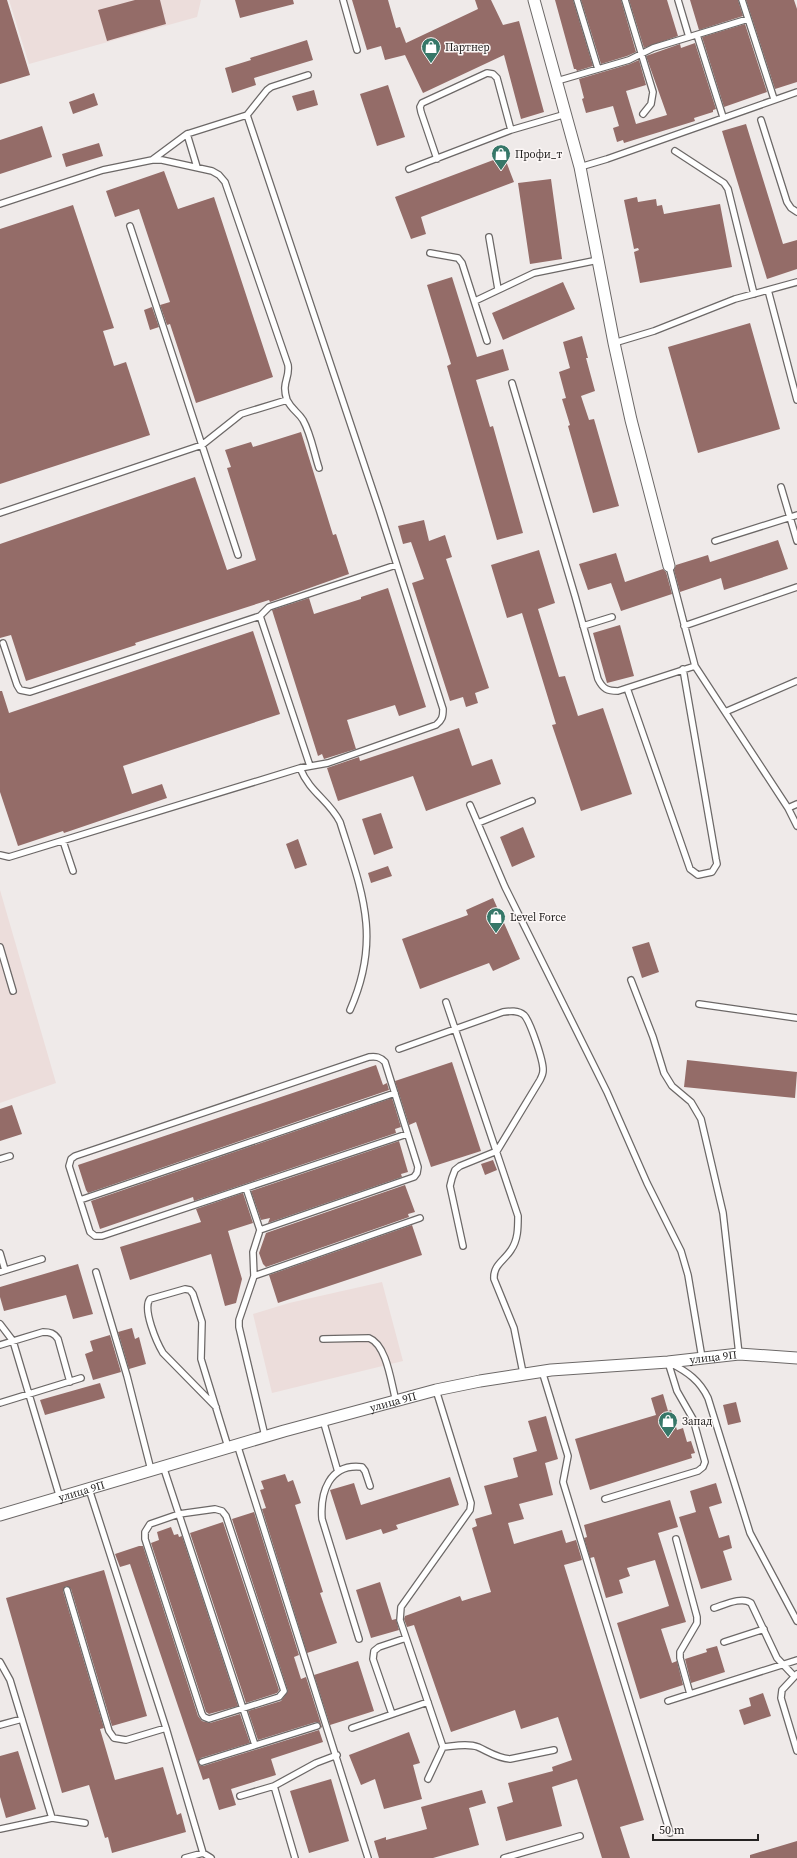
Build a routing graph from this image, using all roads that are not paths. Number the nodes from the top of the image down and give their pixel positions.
1 (343, 0) edge
2 (534, 0) edge
3 (577, 0) edge
4 (625, 0) edge
5 (678, 0) edge
6 (742, 0) edge
7 (748, 19) junction
8 (697, 35) junction
9 (689, 37) junction
10 (357, 50) dead end
11 (641, 54) junction
12 (598, 69) junction
13 (308, 75) dead end
14 (557, 81) junction
15 (797, 92) edge
16 (774, 99) junction
17 (566, 114) junction
18 (643, 114) dead end
19 (247, 115) junction
20 (723, 117) junction
21 (762, 120) dead end
22 (511, 130) junction
23 (187, 134) junction
24 (675, 151) dead end
25 (437, 159) junction
26 (152, 160) junction
27 (197, 167) junction
28 (580, 167) junction
29 (409, 169) dead end
30 (0, 204) edge
31 (797, 212) edge
32 (130, 226) dead end
33 (488, 237) dead end
34 (430, 253) dead end
35 (598, 260) junction
36 (797, 282) edge
37 (498, 290) junction
38 (768, 290) junction
39 (754, 294) junction
40 (475, 301) junction
41 (487, 340) dead end
42 (614, 343) junction
43 (512, 384) dead end
44 (287, 400) junction
45 (797, 400) edge
46 (202, 445) junction
47 (319, 468) dead end
48 (780, 487) dead end
49 (0, 513) edge
50 (797, 515) edge
51 (790, 517) junction
52 (715, 541) dead end
53 (797, 541) edge
54 (238, 556) dead end
55 (396, 565) junction
56 (669, 566) joint
57 (797, 587) edge
58 (260, 616) junction
59 (612, 617) dead end
60 (584, 626) junction
61 (684, 626) junction
62 (3, 643) dead end
63 (695, 666) junction
64 (683, 669) junction
65 (797, 681) edge
66 (627, 688) junction
67 (725, 712) junction
68 (310, 766) junction
69 (300, 768) junction
70 (532, 801) dead end
71 (797, 804) edge
72 (470, 805) dead end
73 (788, 808) junction
74 (478, 823) junction
75 (797, 826) edge
76 (62, 841) junction
77 (0, 855) edge
78 (73, 871) dead end
79 (0, 947) edge
80 (631, 980) dead end
81 (13, 991) dead end
82 (446, 1002) dead end
83 (699, 1004) dead end
84 (350, 1010) dead end
85 (797, 1018) edge
86 (455, 1029) junction
87 (399, 1049) dead end
88 (395, 1093) junction
89 (408, 1134) junction
90 (497, 1151) junction
91 (10, 1156) dead end
92 (0, 1159) edge
93 (246, 1188) junction
94 (80, 1200) junction
95 (420, 1218) dead end
96 (260, 1230) junction
97 (463, 1246) dead end
98 (0, 1253) edge
99 (42, 1259) dead end
100 (3, 1271) edge
101 (96, 1272) dead end
102 (254, 1276) junction
103 (0, 1324) edge
104 (323, 1339) dead end
105 (13, 1341) junction
106 (0, 1345) edge
107 (739, 1354) junction
108 (702, 1358) junction
109 (797, 1358) edge
110 (668, 1362) junction
111 (542, 1371) junction
112 (523, 1373) junction
113 (81, 1378) dead end
114 (70, 1382) junction
115 (436, 1390) junction
116 (30, 1394) junction
117 (396, 1401) junction
118 (0, 1403) edge
119 (216, 1408) junction
120 (323, 1420) junction
121 (265, 1436) junction
122 (232, 1446) junction
123 (162, 1466) junction
124 (151, 1470) junction
125 (338, 1472) junction
126 (370, 1486) dead end
127 (89, 1489) junction
128 (60, 1498) junction
129 (605, 1499) dead end
130 (179, 1514) junction
131 (0, 1515) edge
132 (676, 1539) dead end
133 (66, 1590) dead end
134 (714, 1608) dead end
135 (797, 1621) edge
136 (764, 1629) junction
137 (406, 1638) junction
138 (360, 1639) dead end
139 (724, 1642) dead end
140 (797, 1660) edge
141 (0, 1662) edge
142 (783, 1665) junction
143 (796, 1675) edge
144 (690, 1694) junction
145 (668, 1701) dead end
146 (428, 1702) junction
147 (244, 1709) junction
148 (392, 1714) junction
149 (22, 1719) junction
150 (0, 1725) edge
151 (317, 1726) dead end
152 (166, 1728) junction
153 (352, 1728) dead end
154 (255, 1745) junction
155 (443, 1747) junction
156 (554, 1750) dead end
157 (797, 1751) edge
158 (336, 1755) junction
159 (202, 1762) dead end
160 (428, 1779) dead end
161 (274, 1786) junction
162 (240, 1796) dead end
163 (52, 1818) junction
164 (85, 1823) dead end
165 (0, 1829) edge
166 (670, 1833) dead end
167 (580, 1836) dead end
168 (203, 1852) junction
169 (521, 1856) edge
170 (185, 1858) edge
171 (211, 1858) edge
172 (295, 1858) edge
173 (368, 1858) edge
174 (504, 1858) edge

1 - 10 lane
2 - 14 street
3 - 12 lane
4 - 11 lane
5 - 9 lane
6 - 7 lane
7 - 8 lane
7 - 16 lane
8 - 9 lane
8 - 20 lane
9 - 11 lane
11 - 12 lane
11 - 18 lane
12 - 14 lane
13 - 19 lane
14 - 17 street
15 - 16 lane
16 - 20 lane
17 - 22 lane
17 - 28 street
19 - 23 lane
19 - 55 lane
20 - 28 lane
21 - 31 lane
22 - 25 lane
22 - 25 lane
23 - 26 lane
23 - 27 lane
24 - 39 lane
25 - 29 lane
26 - 27 lane
26 - 30 lane
27 - 44 lane
28 - 35 street
32 - 46 lane
33 - 37 lane
34 - 40 lane
35 - 37 lane
35 - 42 street
36 - 38 lane
37 - 40 lane
38 - 39 lane
38 - 45 lane
39 - 42 lane
40 - 41 lane
42 - 56 street
43 - 60 lane
44 - 46 lane
44 - 47 lane
46 - 49 lane
46 - 54 lane
48 - 51 lane
50 - 51 lane
51 - 52 lane
51 - 53 lane
55 - 58 lane
55 - 68 lane
56 - 61 lane
57 - 61 lane
58 - 62 lane
58 - 68 lane
59 - 60 lane
60 - 66 lane
61 - 63 lane
63 - 64 lane
63 - 67 lane
64 - 66 lane
64 - 66 lane
65 - 67 lane
67 - 73 lane
68 - 69 lane
69 - 76 lane
69 - 84 lane
70 - 74 lane
71 - 73 lane
72 - 74 lane
73 - 75 lane
74 - 108 lane
76 - 77 lane
76 - 78 lane
79 - 81 lane
80 - 107 lane
82 - 86 lane
83 - 85 lane
86 - 87 lane
86 - 90 lane
86 - 90 lane
88 - 89 lane
88 - 94 lane
88 - 94 lane
89 - 93 lane
89 - 96 lane
90 - 97 lane
90 - 112 lane
91 - 92 lane
93 - 94 lane
93 - 96 lane
95 - 102 lane
96 - 102 lane
98 - 100 lane
99 - 100 lane
101 - 124 lane
102 - 121 lane
103 - 105 lane
104 - 117 lane
105 - 106 lane
105 - 114 lane
105 - 116 lane
107 - 108 street, улица 9П
107 - 109 street, улица 9П
108 - 110 street, улица 9П
110 - 111 street, улица 9П
110 - 129 lane
110 - 135 lane
111 - 112 street, улица 9П
111 - 166 lane
112 - 115 street, улица 9П
113 - 114 lane
114 - 116 lane
115 - 117 street, улица 9П
115 - 137 lane
116 - 118 lane
116 - 128 lane
117 - 120 street, улица 9П
119 - 119 lane
119 - 122 lane
120 - 121 street, улица 9П
120 - 125 lane
121 - 122 street, улица 9П
122 - 123 street, улица 9П
122 - 158 lane
123 - 124 street, улица 9П
123 - 130 lane
124 - 127 street, улица 9П
125 - 126 lane
125 - 138 lane
127 - 128 street, улица 9П
127 - 152 lane
128 - 131 street, улица 9П
130 - 147 lane
130 - 147 lane
130 - 147 lane
132 - 144 lane
133 - 152 lane
134 - 136 lane
136 - 139 lane
136 - 142 lane
137 - 146 lane
137 - 148 lane
140 - 142 lane
141 - 149 lane
142 - 143 lane
142 - 144 lane
143 - 157 lane
144 - 145 lane
146 - 148 lane
146 - 155 lane
147 - 154 lane
148 - 153 lane
149 - 150 lane
149 - 163 lane
151 - 154 lane
152 - 168 lane
154 - 159 lane
155 - 156 lane
155 - 160 lane
158 - 161 lane
158 - 173 lane
161 - 162 lane
161 - 172 lane
163 - 164 lane
163 - 165 lane
167 - 169 lane
168 - 170 lane
168 - 171 lane
169 - 174 lane

